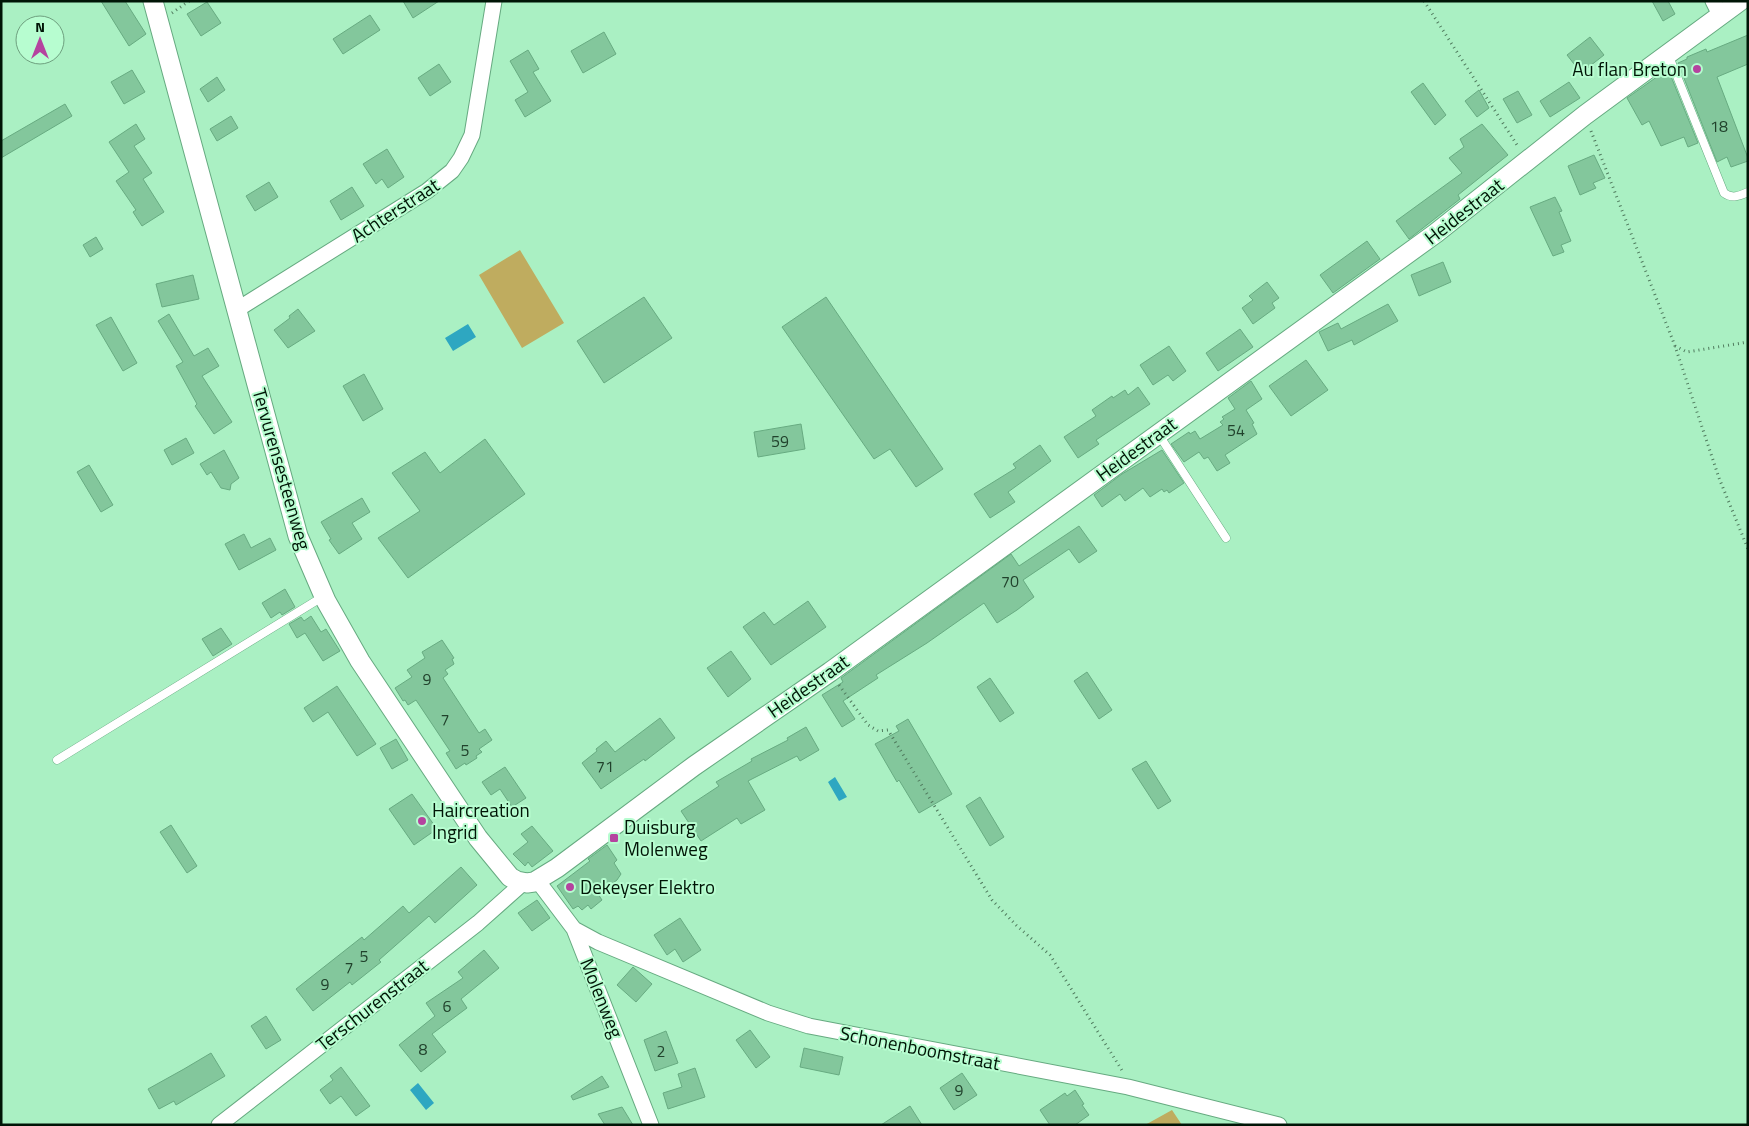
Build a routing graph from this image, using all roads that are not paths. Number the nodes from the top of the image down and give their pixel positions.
1 (153, 1) edge
2 (494, 1) edge
3 (1740, 1) edge
4 (1716, 8) edge
5 (1668, 54) junction
6 (1748, 192) edge
7 (238, 310) junction
8 (1158, 433) junction
9 (1226, 538) dead end
10 (324, 596) junction
11 (57, 760) dead end
12 (530, 881) junction
13 (574, 929) junction
14 (219, 1125) edge
15 (652, 1125) edge
16 (1279, 1125) edge

1 - 7 street, Tervurensesteenweg
2 - 7 street, Achterstraat
3 - 4 street, Heidestraat
4 - 5 street, Heidestraat
5 - 6 lane
5 - 8 street, Heidestraat
7 - 10 street, Tervurensesteenweg
8 - 9 lane
8 - 12 street, Heidestraat
10 - 11 lane
10 - 12 street, Tervurensesteenweg
12 - 13 street, Molenweg
12 - 14 street, Terschurenstraat
13 - 15 street, Molenweg
13 - 16 street, Schonenboomstraat

